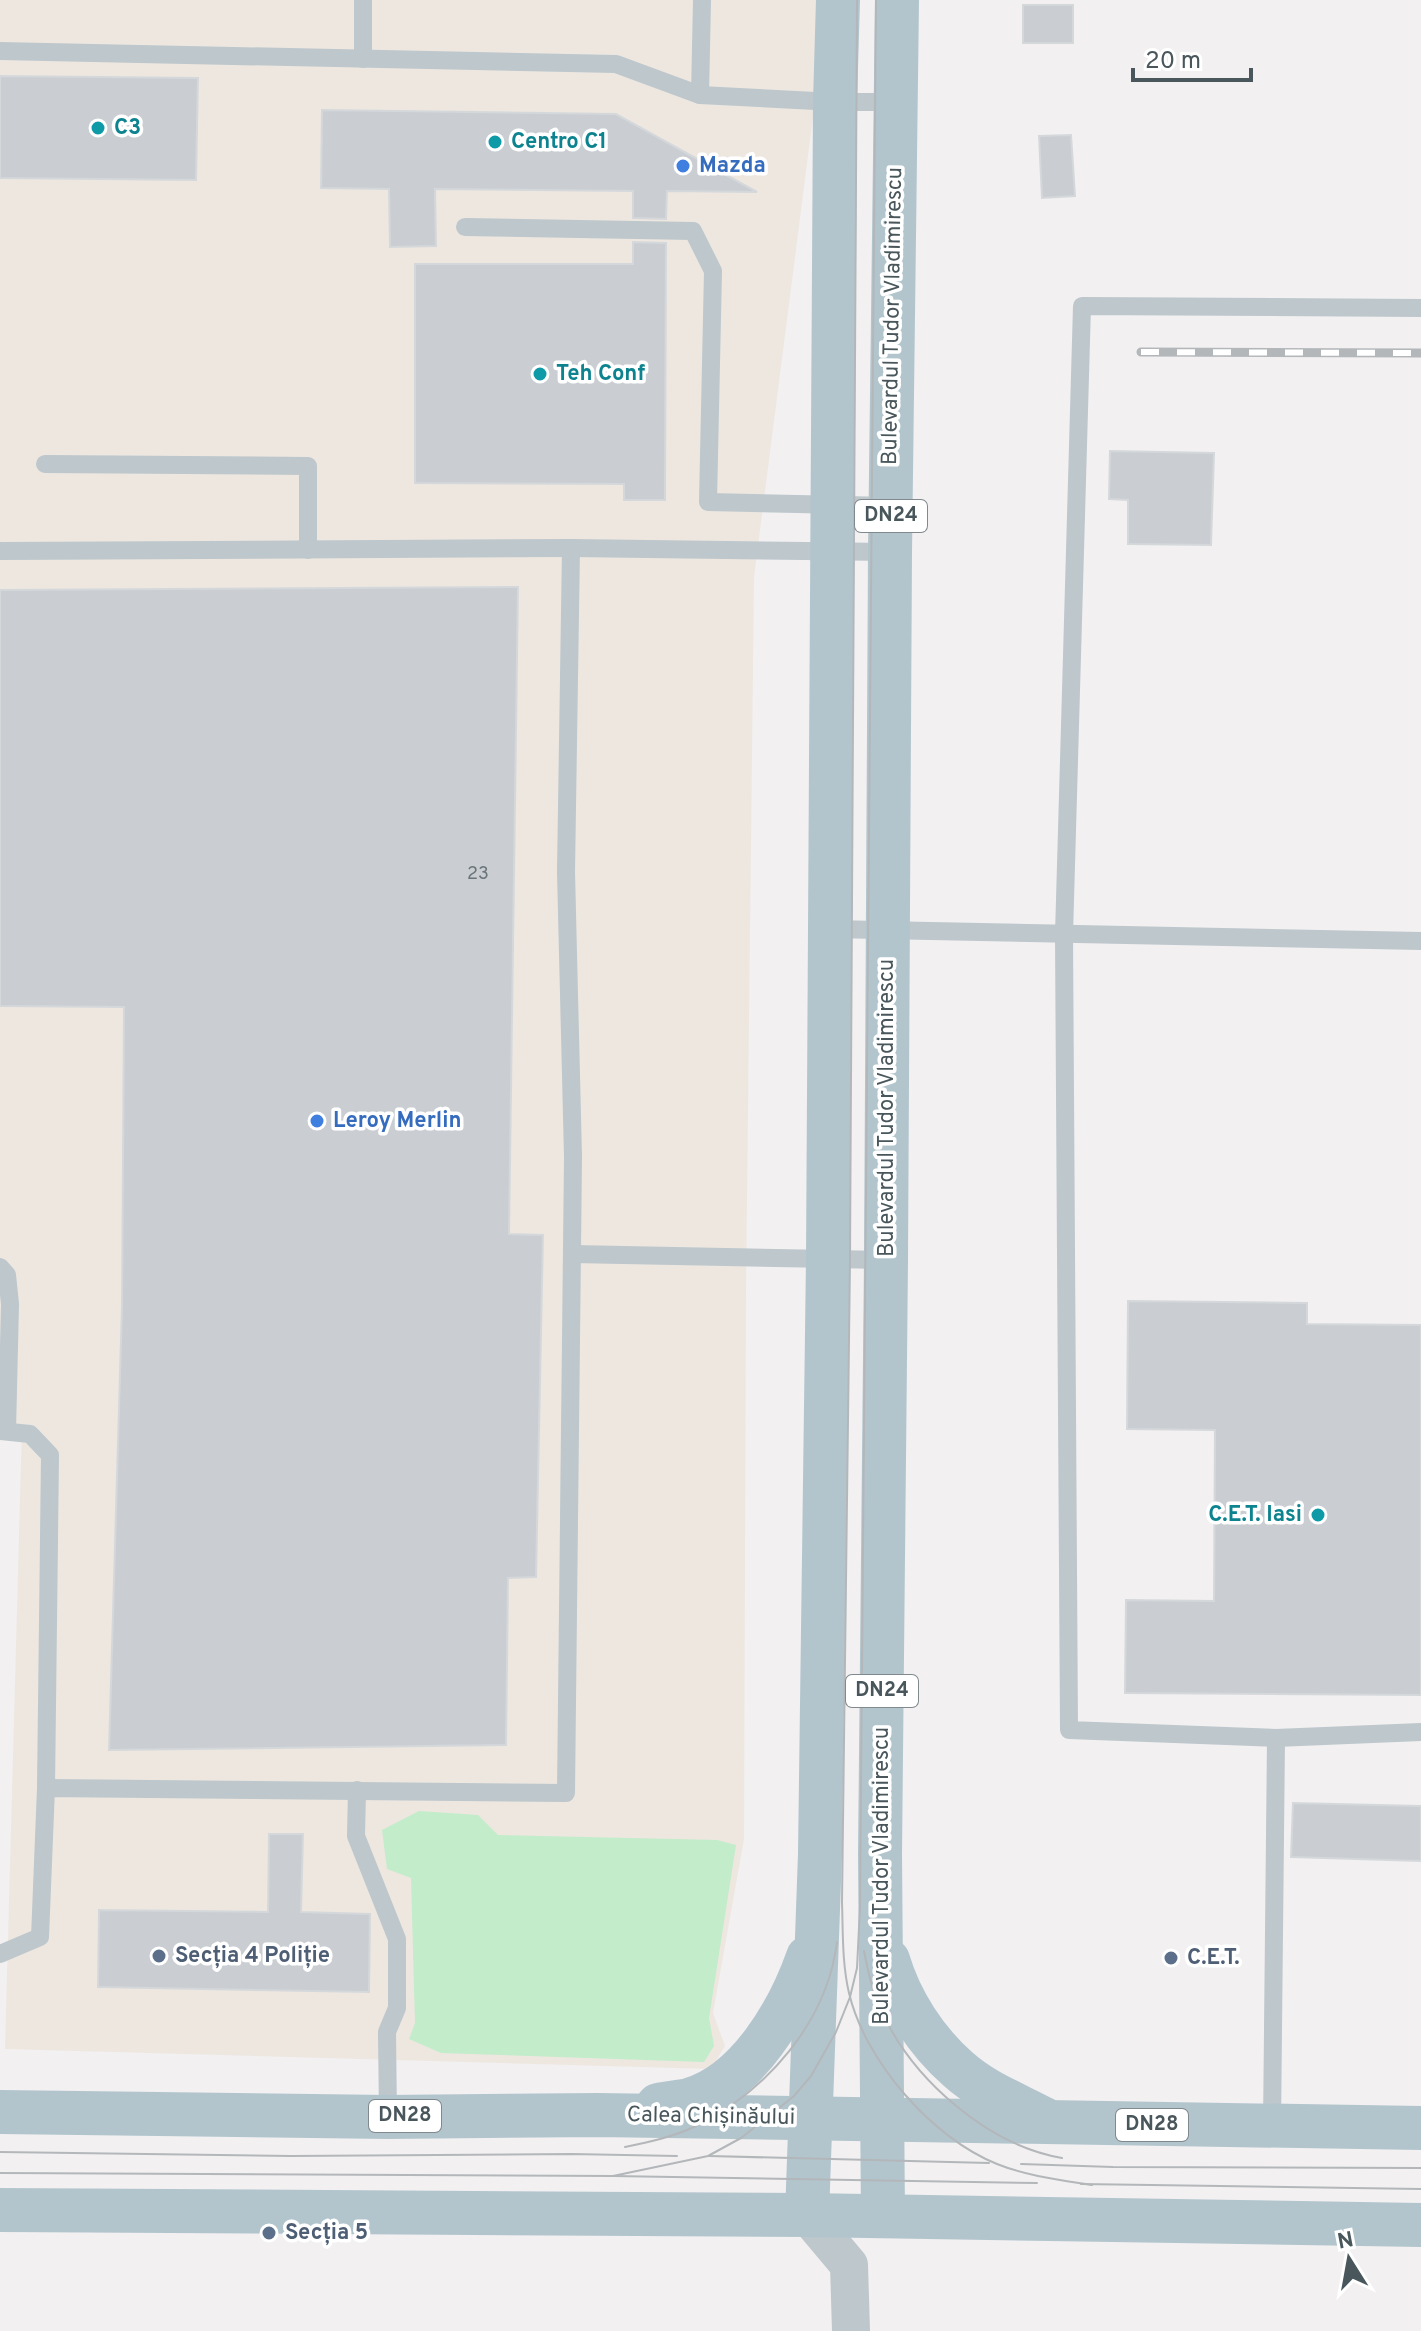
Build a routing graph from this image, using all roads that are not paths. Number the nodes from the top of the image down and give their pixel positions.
1 (363, 0) edge
2 (702, 0) edge
3 (838, 0) edge
4 (897, 0) edge
5 (0, 51) edge
6 (363, 59) junction
7 (700, 95) junction
8 (835, 102) junction
9 (896, 102) junction
10 (465, 227) dead end
11 (1421, 308) edge
12 (45, 464) dead end
13 (834, 505) junction
14 (891, 506) junction
15 (571, 548) junction
16 (308, 550) junction
17 (833, 550) junction
18 (0, 551) edge
19 (890, 552) junction
20 (830, 929) junction
21 (888, 931) junction
22 (1064, 935) junction
23 (1421, 941) edge
24 (572, 1254) junction
25 (828, 1259) junction
26 (886, 1260) junction
27 (0, 1267) edge
28 (4, 1431) edge
29 (1421, 1732) edge
30 (1276, 1738) junction
31 (46, 1788) junction
32 (357, 1790) junction
33 (816, 1932) junction
34 (881, 1936) junction
35 (0, 1954) edge
36 (0, 2112) edge
37 (598, 2115) junction
38 (388, 2117) junction
39 (810, 2119) junction
40 (883, 2121) junction
41 (1053, 2124) junction
42 (1272, 2127) junction
43 (1421, 2128) edge
44 (0, 2210) edge
45 (807, 2215) junction
46 (883, 2216) junction
47 (1421, 2225) edge
48 (849, 2265) junction
49 (851, 2331) edge

1 - 6 lane
2 - 7 lane
3 - 8 main road, DN24
4 - 9 main road, Bulevardul Tudor Vladimirescu / DN24
5 - 6 lane
6 - 7 lane
7 - 8 lane
8 - 9 lane
8 - 13 main road, DN24
9 - 14 main road, Bulevardul Tudor Vladimirescu / DN24
10 - 13 lane
11 - 22 lane
12 - 16 lane
13 - 14 lane
13 - 17 main road, DN24
14 - 19 main road, Bulevardul Tudor Vladimirescu / DN24
15 - 16 lane
15 - 17 lane
15 - 24 lane
16 - 18 lane
17 - 19 lane
17 - 20 main road, DN24
19 - 21 main road, Bulevardul Tudor Vladimirescu / DN24
20 - 21 lane
20 - 25 main road, DN24
21 - 22 lane
21 - 26 main road, Bulevardul Tudor Vladimirescu / DN24
22 - 23 lane
22 - 30 lane
24 - 25 lane
24 - 32 lane
25 - 26 lane
25 - 33 main road, DN24
26 - 34 main road, Bulevardul Tudor Vladimirescu / DN24
27 - 28 lane
28 - 31 lane
29 - 30 lane
30 - 42 lane
31 - 32 lane
31 - 35 lane
32 - 38 lane
33 - 37 main road
33 - 39 main road, DN24
34 - 40 main road, Bulevardul Tudor Vladimirescu / DN24
34 - 41 main road
36 - 38 main road, Calea Chișinăului / DN28
37 - 38 main road, Calea Chișinăului / DN28
37 - 39 main road, Calea Chișinăului / DN28
39 - 40 main road, Calea Chișinăului / DN28
39 - 45 main road, DN24
40 - 41 main road, Calea Chișinăului / DN28
40 - 46 main road, Bulevardul Tudor Vladimirescu / DN24
41 - 42 main road, Calea Chișinăului / DN28
42 - 43 main road, Calea Chișinăului / DN28
44 - 45 main road
45 - 46 main road
45 - 48 street
46 - 47 main road
46 - 48 street
48 - 49 street

